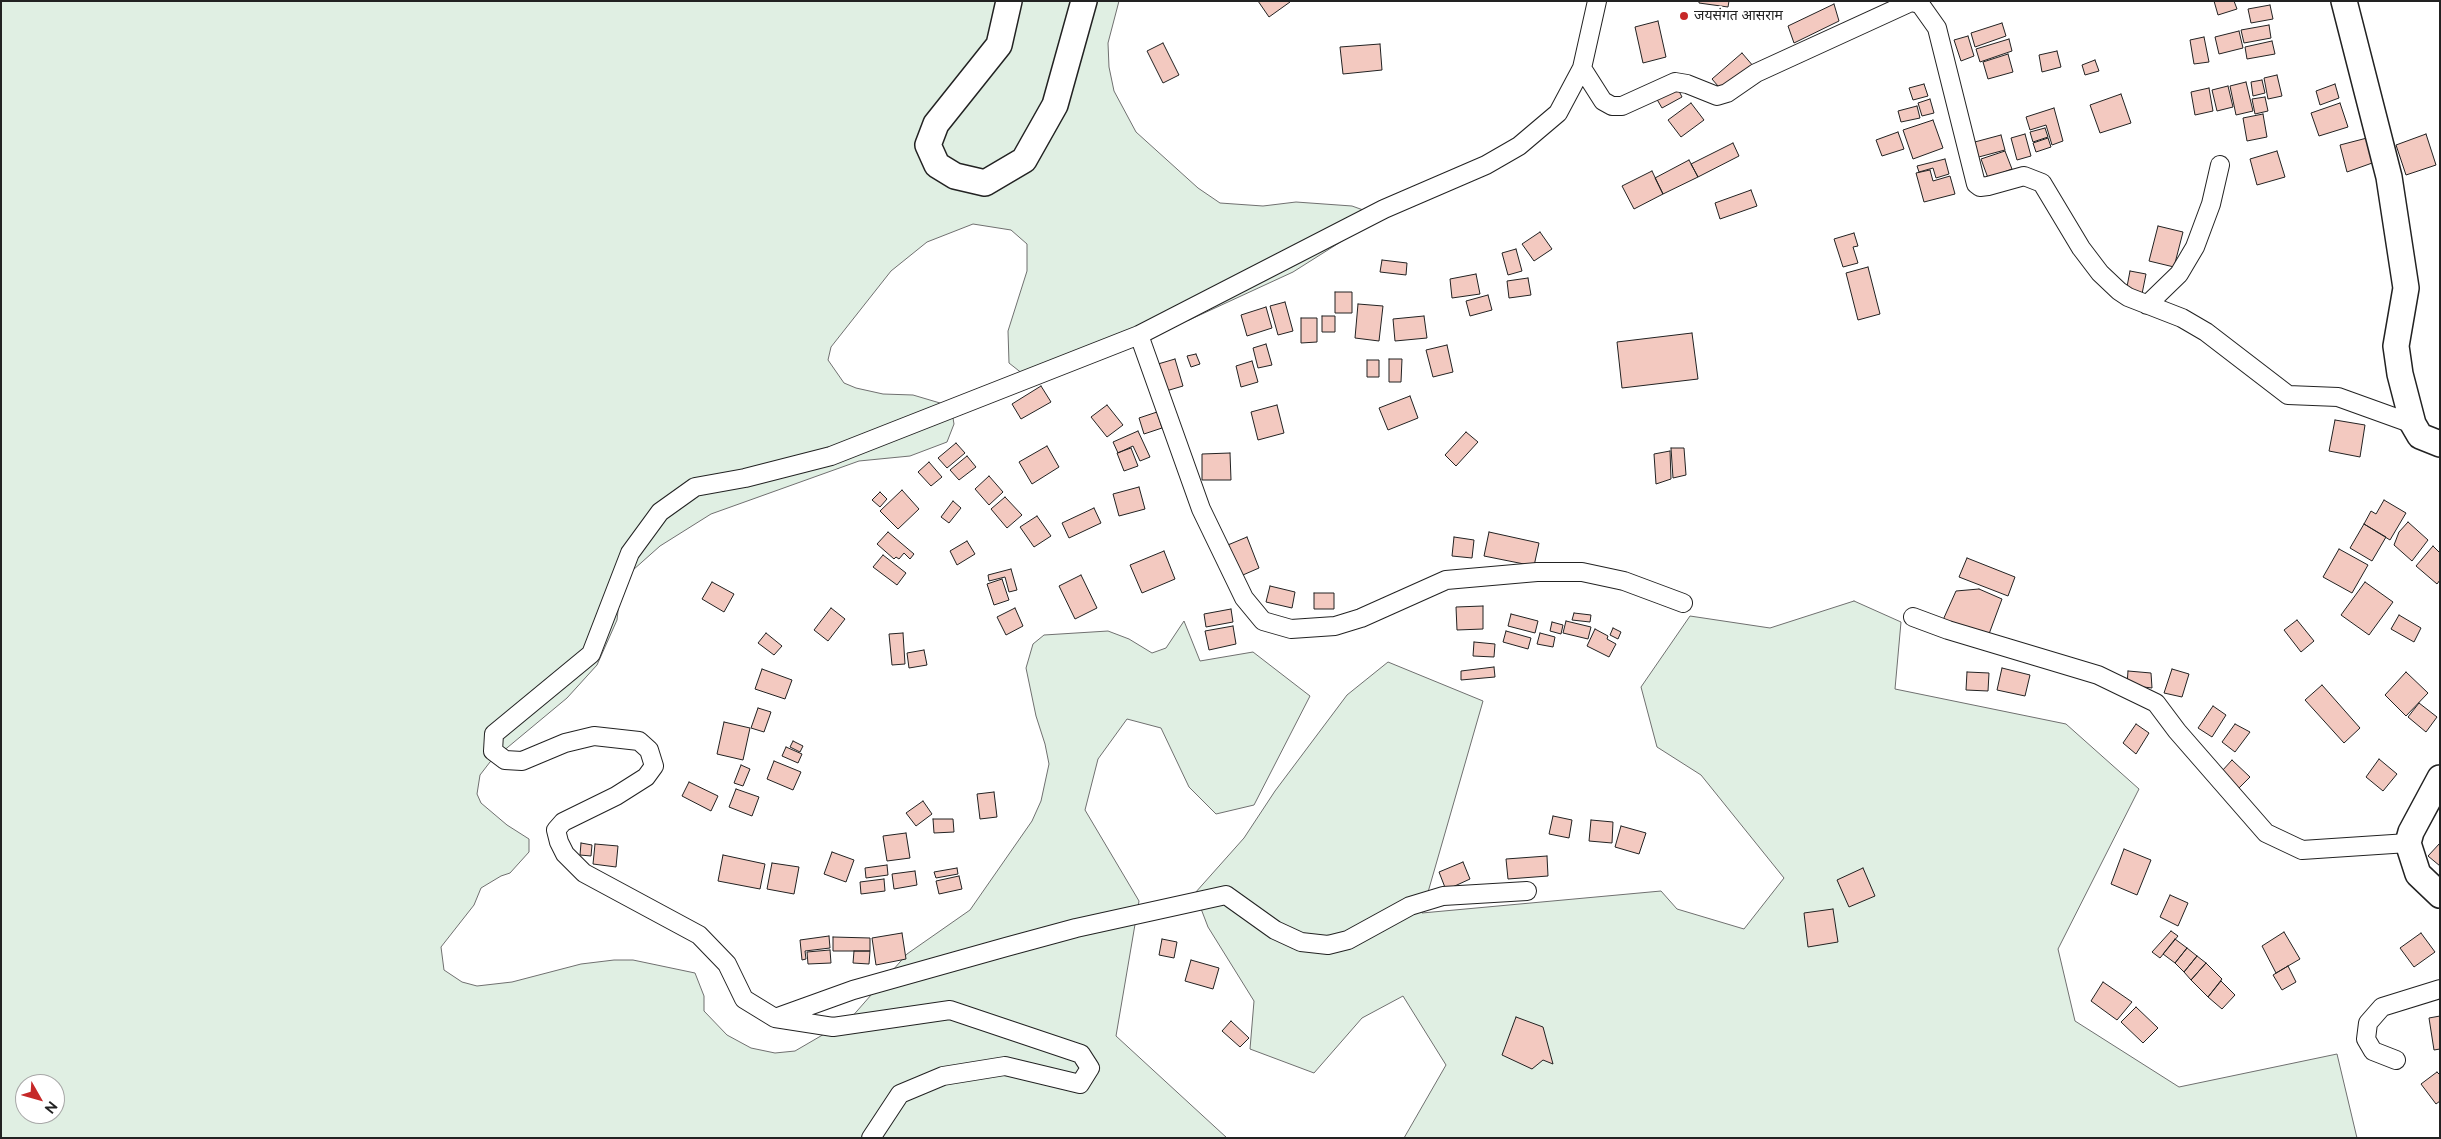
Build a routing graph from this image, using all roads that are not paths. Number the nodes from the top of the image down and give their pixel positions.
1 (1009, 1) edge
2 (1084, 1) edge
3 (1597, 1) edge
4 (2344, 1) edge
5 (1582, 68) junction
6 (2220, 165) dead end
7 (2147, 305) junction
8 (1139, 335) junction
9 (2413, 424) junction
10 (2440, 444) edge
11 (1683, 603) dead end
12 (1913, 617) dead end
13 (2440, 778) edge
14 (2408, 843) junction
15 (1527, 891) dead end
16 (2440, 895) edge
17 (2440, 989) edge
18 (775, 1018) junction
19 (2396, 1060) dead end
20 (871, 1138) edge

1 - 2 main road
3 - 5 street
4 - 9 main road
5 - 7 street
5 - 8 street
6 - 7 street
7 - 9 street
8 - 11 street
8 - 18 street
9 - 10 main road
12 - 14 street
13 - 14 main road
14 - 16 main road
15 - 18 street
17 - 19 street
18 - 20 street

